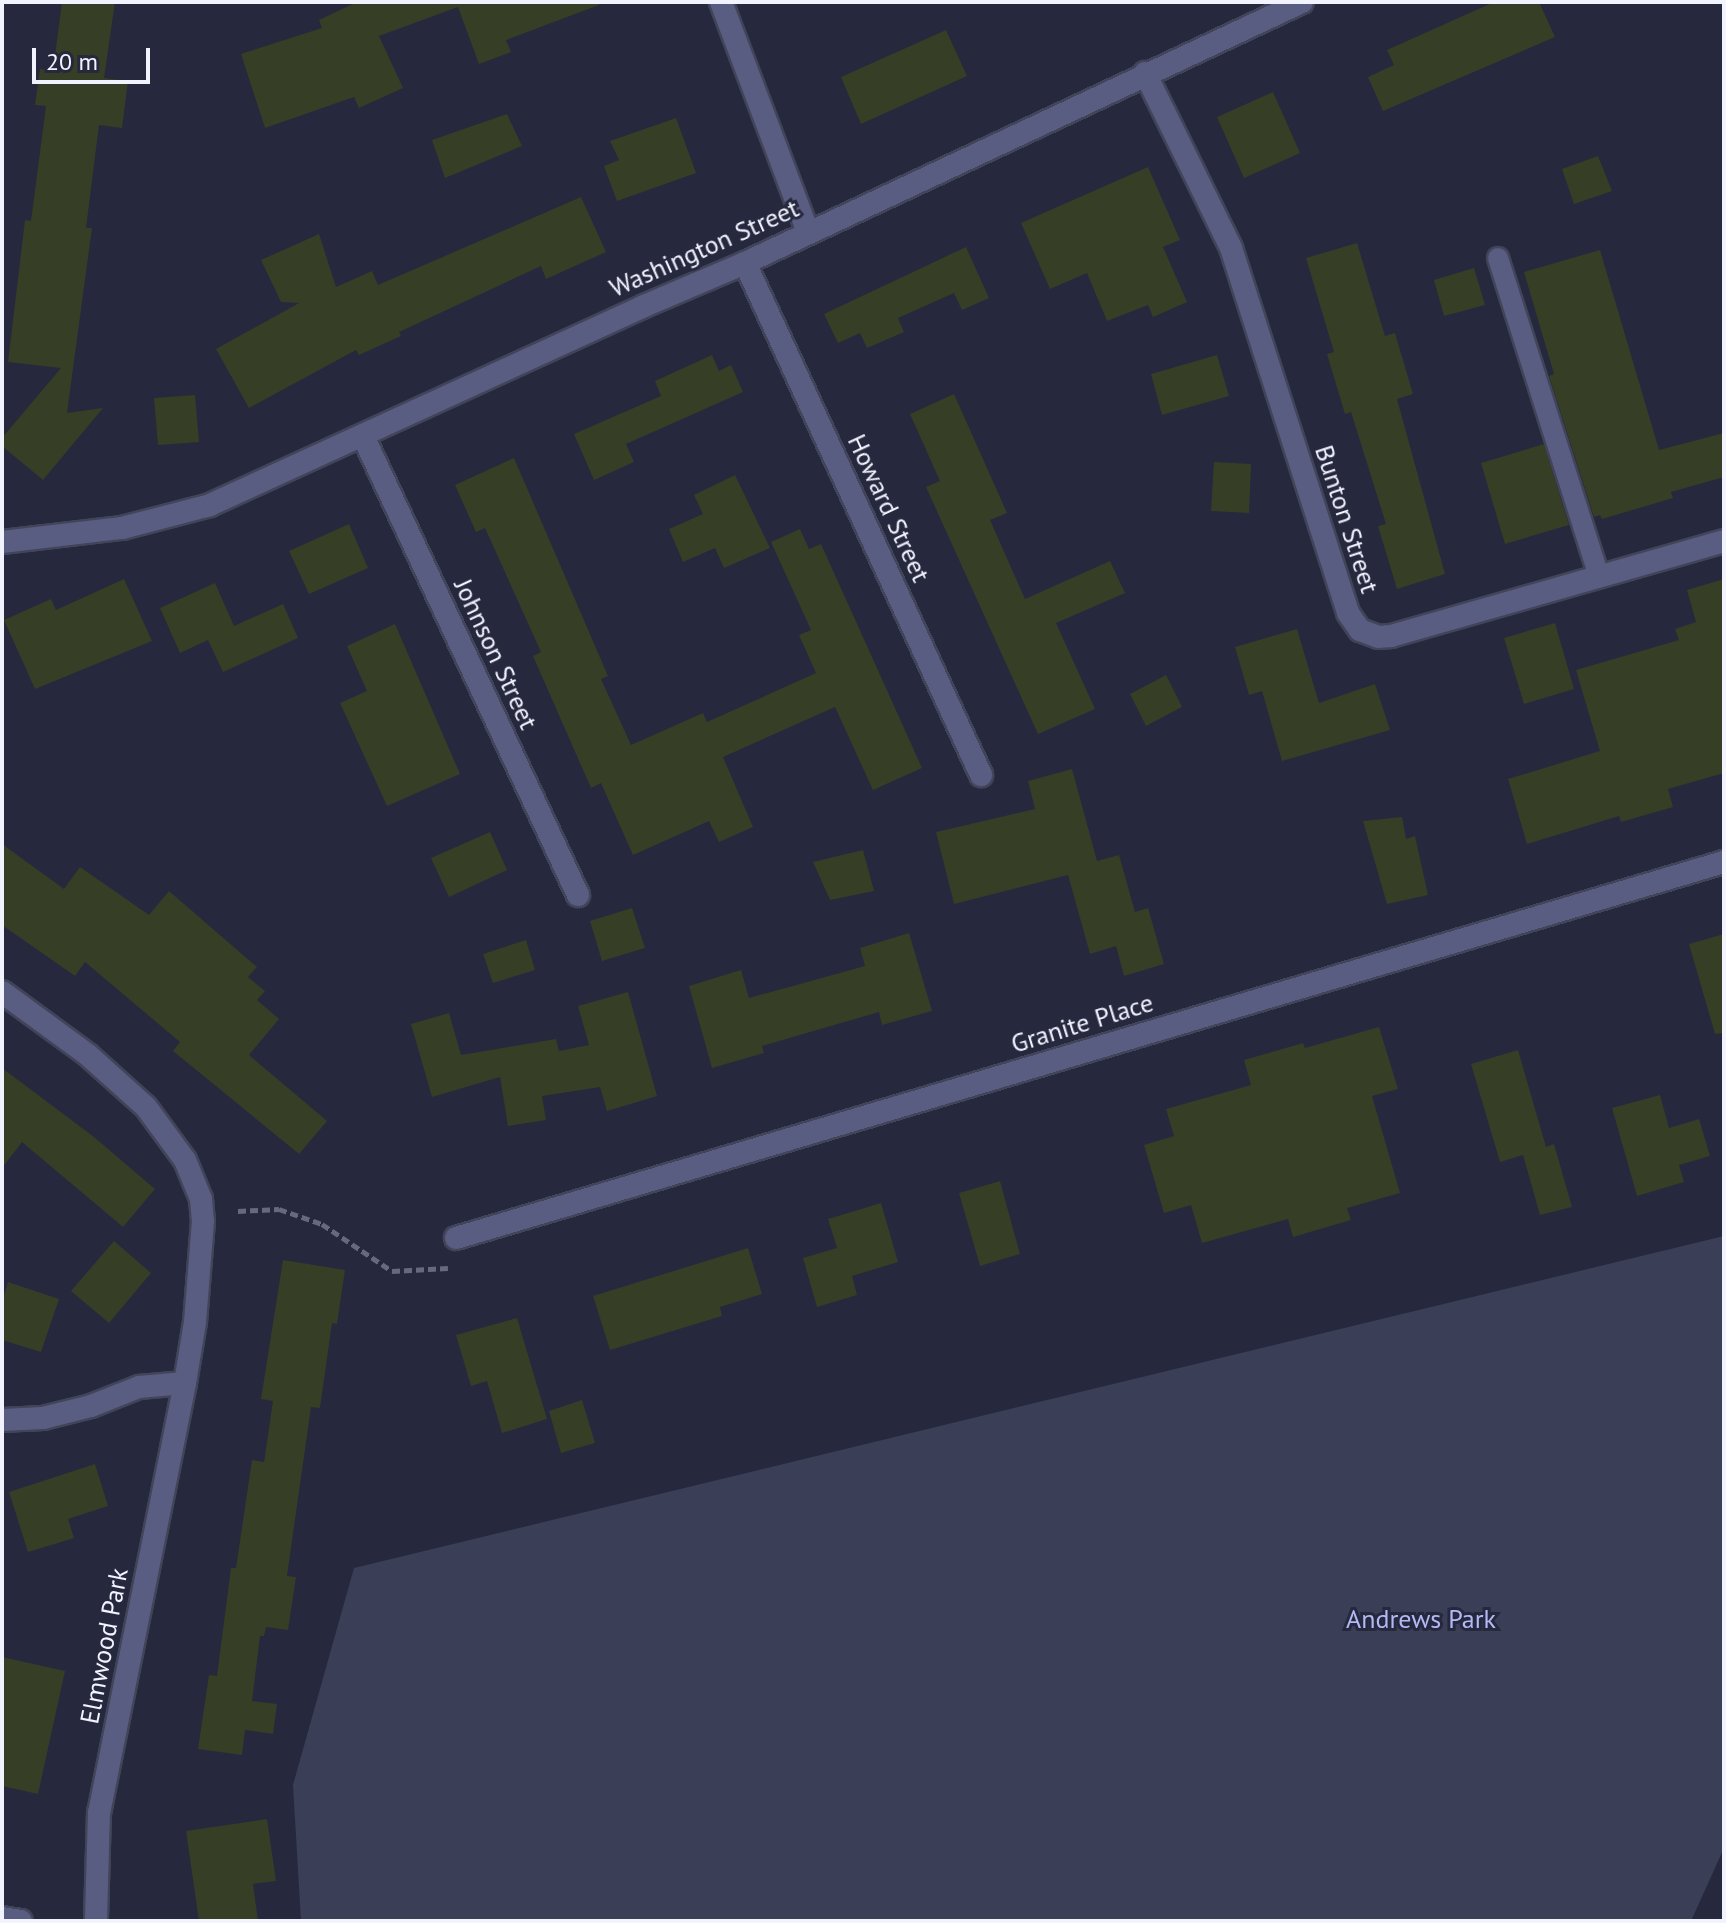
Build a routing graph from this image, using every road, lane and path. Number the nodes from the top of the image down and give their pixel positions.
1 (721, 2) edge
2 (1302, 2) edge
3 (1145, 73) junction
4 (808, 232) junction
5 (1498, 258) dead end
6 (745, 263) junction
7 (363, 436) junction
8 (1724, 541) edge
9 (2, 542) edge
10 (1599, 576) junction
11 (981, 775) dead end
12 (1724, 862) edge
13 (578, 895) dead end
14 (2, 992) edge
15 (238, 1211) dead end
16 (456, 1238) dead end
17 (454, 1266) dead end
18 (185, 1383) junction
19 (2, 1420) edge
20 (2, 1918) edge
21 (21, 1921) edge
22 (96, 1921) edge

1 - 4 street
2 - 3 street, Washington Street
3 - 4 street, Washington Street
3 - 10 street, Bunton Street
4 - 6 street, Washington Street
5 - 10 lane
6 - 7 street, Washington Street
6 - 11 street, Howard Street
7 - 9 street, Washington Street
7 - 13 street, Johnson Street
8 - 10 street, Bunton Street
12 - 16 street, Granite Place
14 - 18 street, Elmwood Park
15 - 17 path
18 - 19 street
18 - 22 street, Elmwood Park
20 - 21 street

